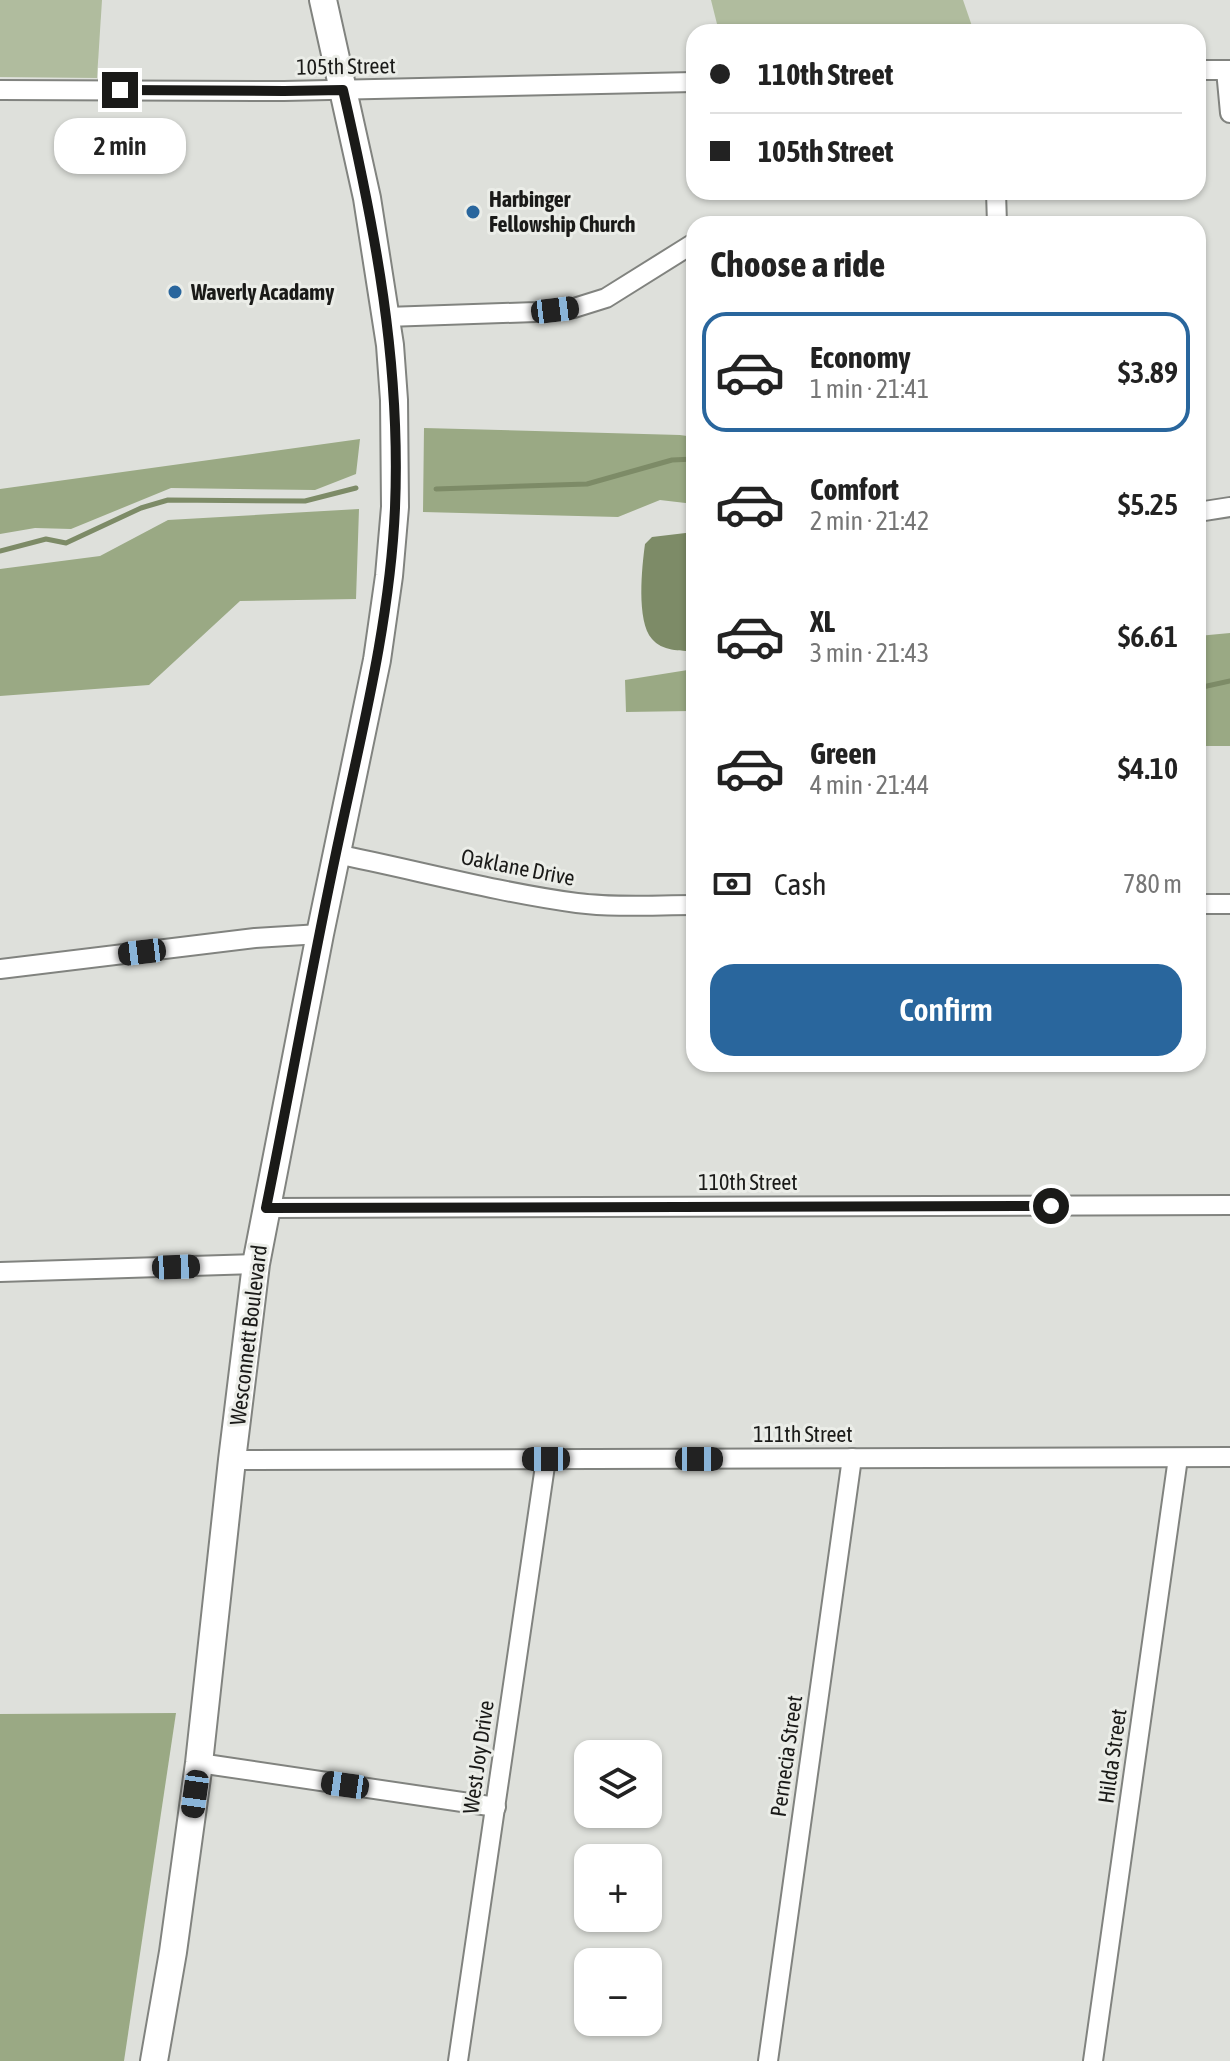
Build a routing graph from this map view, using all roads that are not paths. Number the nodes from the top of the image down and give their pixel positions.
1 (323, 0) edge
2 (1206, 70) edge
3 (1228, 70) edge
4 (686, 82) edge
5 (0, 90) edge
6 (343, 90) junction
7 (1230, 113) edge
8 (686, 248) edge
9 (386, 317) junction
10 (1230, 507) edge
11 (1206, 511) edge
12 (336, 854) junction
13 (1206, 904) edge
14 (1230, 904) edge
15 (686, 905) edge
16 (320, 934) junction
17 (0, 969) edge
18 (1230, 1205) edge
19 (266, 1208) junction
20 (256, 1264) junction
21 (0, 1272) edge
22 (1230, 1457) edge
23 (852, 1458) junction
24 (1178, 1458) junction
25 (546, 1459) junction
26 (232, 1460) junction
27 (199, 1763) junction
28 (496, 1807) junction
29 (154, 2061) edge
30 (458, 2061) edge
31 (768, 2061) edge
32 (1093, 2061) edge

1 - 6 street, Wesconnett Boulevard
2 - 3 street
3 - 7 street
4 - 6 street, 105th Street
5 - 6 street, 105th Street
6 - 9 street, Wesconnett Boulevard
8 - 9 street
9 - 12 street, Wesconnett Boulevard
10 - 11 street
12 - 15 street, Oaklane Drive
12 - 16 street, Wesconnett Boulevard
13 - 14 street
16 - 17 street
16 - 19 street, Wesconnett Boulevard
18 - 19 street, 110th Street
19 - 20 street, Wesconnett Boulevard
20 - 21 street
20 - 26 street, Wesconnett Boulevard
22 - 24 street, 111th Street
23 - 24 street, 111th Street
23 - 25 street, 111th Street
23 - 31 street, Pernecia Street
24 - 32 street, Hilda Street
25 - 26 street, 111th Street
25 - 28 street, West Joy Drive
26 - 27 street, Wesconnett Boulevard
27 - 28 street
27 - 29 street, Wesconnett Boulevard
28 - 30 street, West Joy Drive

